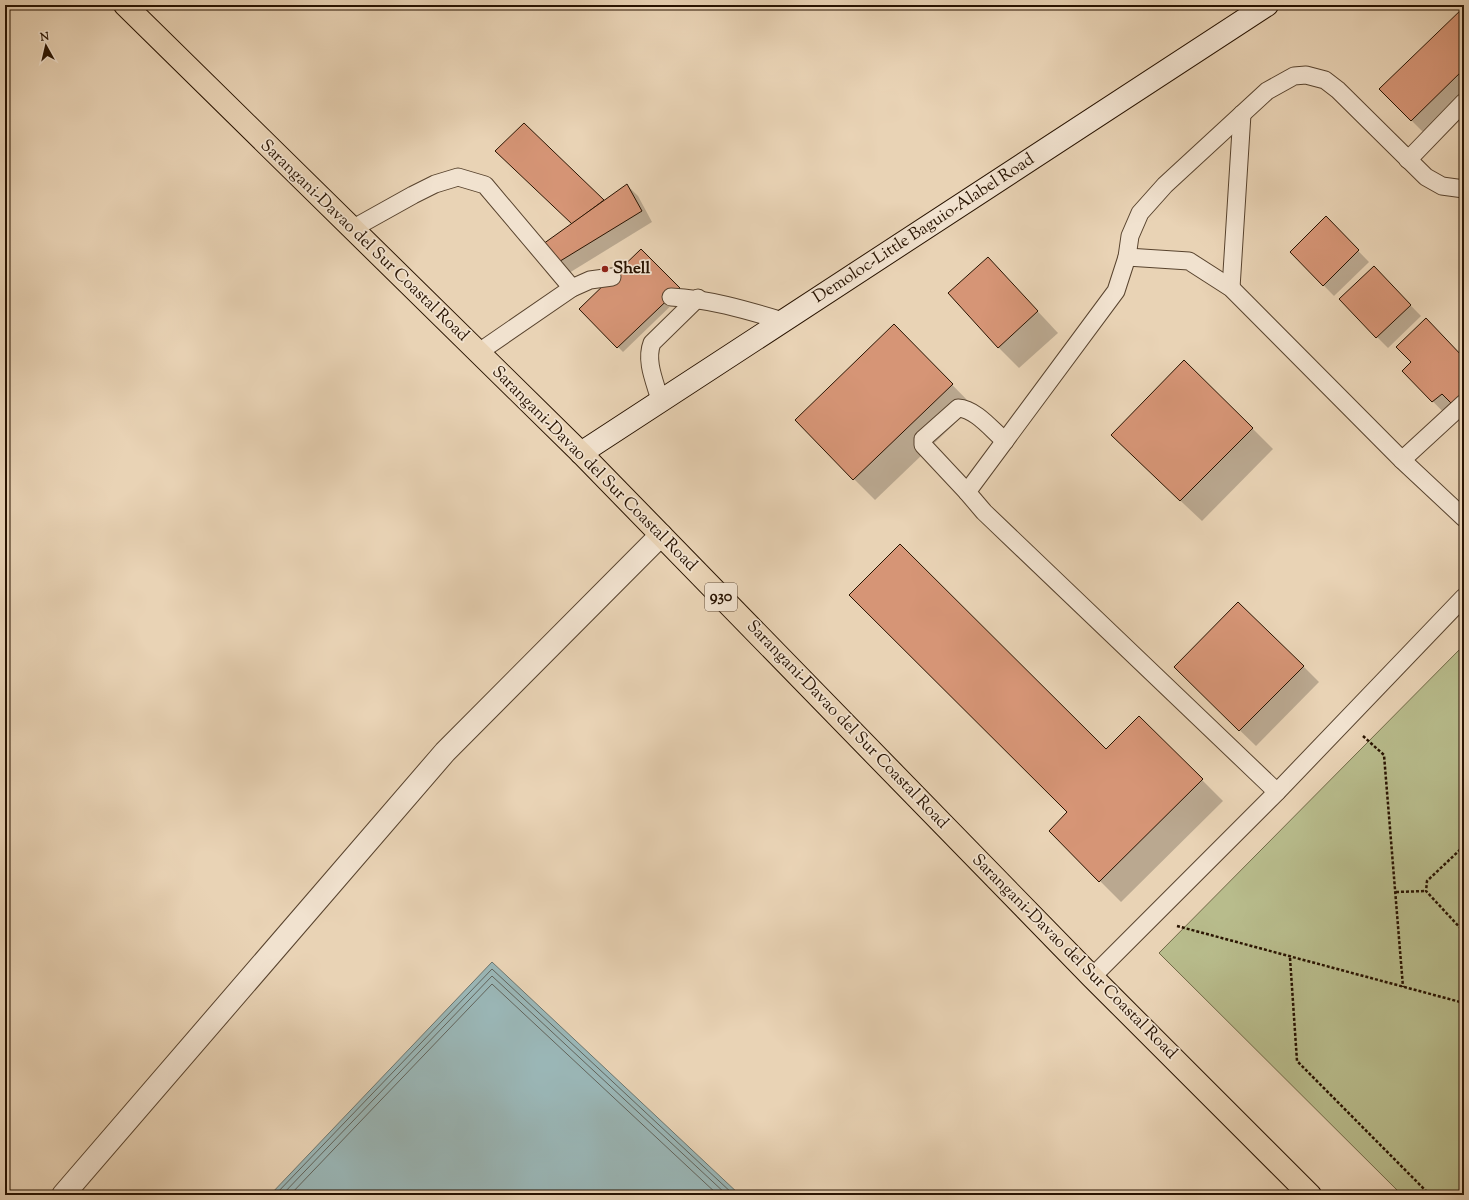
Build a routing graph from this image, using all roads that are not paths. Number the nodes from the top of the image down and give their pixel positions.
1 (125, 5) edge
2 (1267, 5) edge
3 (1464, 102) edge
4 (1242, 114) junction
5 (1408, 160) junction
6 (1464, 189) edge
7 (352, 229) junction
8 (1127, 257) junction
9 (612, 277) dead end
10 (572, 288) junction
11 (1231, 288) junction
12 (671, 297) dead end
13 (698, 298) junction
14 (783, 321) junction
15 (479, 352) junction
16 (660, 400) junction
17 (1464, 403) edge
18 (1005, 441) junction
19 (581, 453) junction
20 (1402, 460) junction
21 (967, 492) junction
22 (1464, 518) edge
23 (661, 534) junction
24 (1464, 597) edge
25 (1277, 792) junction
26 (1092, 977) junction
27 (63, 1195) edge
28 (1310, 1195) edge

1 - 7 main road, Sarangani-Davao del Sur Coastal Road / 930
2 - 14 street, Demoloc-Little Baguio-Alabel Road
3 - 5 lane
4 - 5 lane
4 - 8 lane
4 - 11 lane
5 - 6 lane
7 - 10 lane
7 - 15 main road, Sarangani-Davao del Sur Coastal Road / 930
8 - 11 lane
8 - 18 lane
9 - 10 lane
10 - 15 lane
11 - 20 lane
12 - 13 lane
13 - 14 lane
13 - 16 lane
14 - 16 street, Demoloc-Little Baguio-Alabel Road
15 - 19 main road, Sarangani-Davao del Sur Coastal Road / 930
16 - 19 street, Demoloc-Little Baguio-Alabel Road
17 - 20 lane
18 - 21 lane
18 - 21 lane
19 - 23 main road, Sarangani-Davao del Sur Coastal Road / 930
20 - 22 lane
21 - 25 lane
23 - 26 main road, Sarangani-Davao del Sur Coastal Road / 930
23 - 27 street
24 - 25 lane
25 - 26 lane
26 - 28 main road, Sarangani-Davao del Sur Coastal Road / 930

